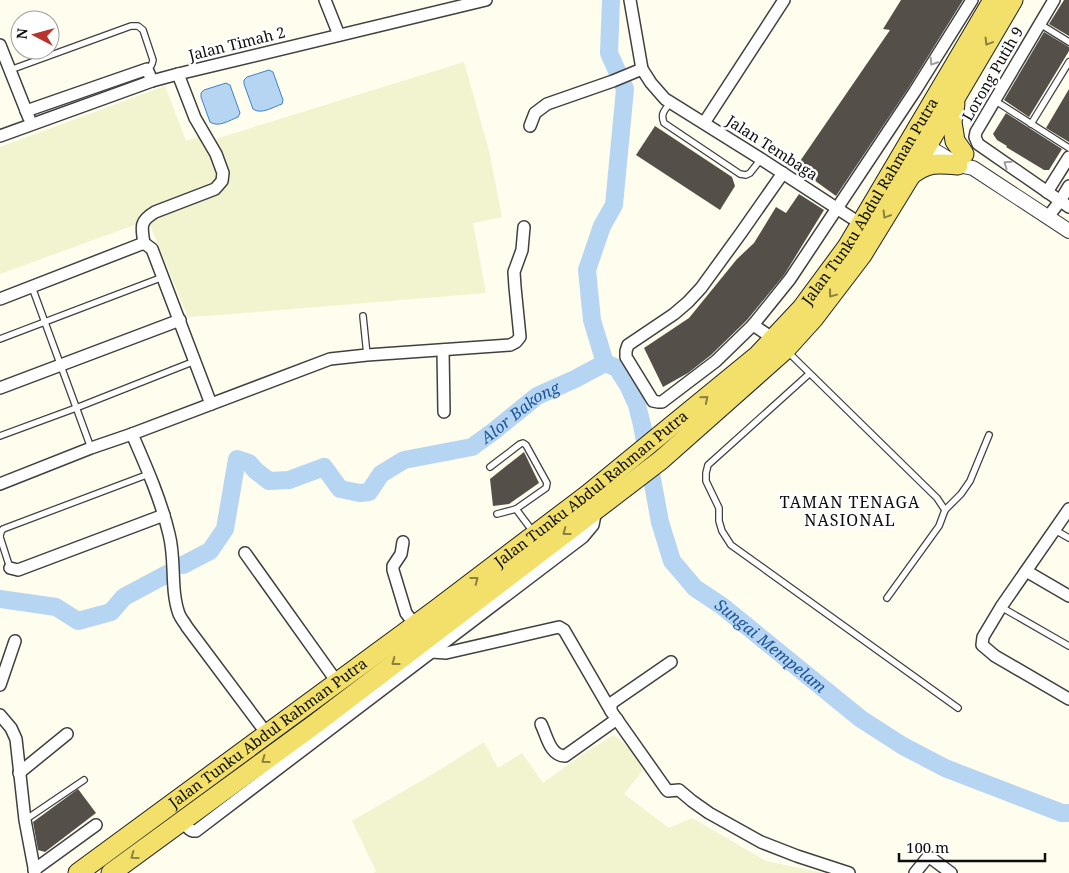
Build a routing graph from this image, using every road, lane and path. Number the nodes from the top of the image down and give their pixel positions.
1 (325, 0) edge
2 (486, 0) edge
3 (630, 0) edge
4 (784, 0) edge
5 (972, 0) edge
6 (993, 0) edge
7 (1013, 0) edge
8 (1054, 0) edge
9 (471, 2) edge
10 (1040, 24) junction
11 (967, 26) junction
12 (339, 35) junction
13 (1069, 42) edge
14 (0, 45) edge
15 (1069, 62) edge
16 (147, 68) junction
17 (642, 69) junction
18 (9, 70) junction
19 (178, 74) junction
20 (152, 82) junction
21 (956, 95) junction
22 (668, 100) junction
23 (994, 100) junction
24 (26, 111) junction
25 (704, 123) junction
26 (1031, 124) junction
27 (32, 125) junction
28 (530, 126) dead end
29 (923, 135) junction
30 (0, 136) edge
31 (1069, 148) edge
32 (1069, 157) edge
33 (762, 159) junction
34 (965, 162) junction
35 (783, 173) junction
36 (911, 175) junction
37 (1069, 186) edge
38 (1047, 192) junction
39 (1064, 204) edge
40 (836, 208) junction
41 (1048, 216) junction
42 (861, 224) junction
43 (524, 227) dead end
44 (1069, 231) edge
45 (144, 242) junction
46 (163, 277) junction
47 (32, 287) junction
48 (0, 299) edge
49 (363, 316) dead end
50 (180, 320) junction
51 (46, 322) junction
52 (753, 325) junction
53 (0, 339) edge
54 (779, 345) junction
55 (443, 350) junction
56 (367, 355) junction
57 (195, 361) junction
58 (60, 365) junction
59 (809, 374) junction
60 (0, 388) edge
61 (211, 404) junction
62 (76, 408) junction
63 (444, 412) dead end
64 (132, 434) junction
65 (990, 435) dead end
66 (0, 436) edge
67 (91, 448) junction
68 (490, 467) dead end
69 (149, 474) junction
70 (0, 484) edge
71 (516, 509) junction
72 (1069, 509) edge
73 (945, 510) junction
74 (497, 514) dead end
75 (164, 515) junction
76 (1055, 530) junction
77 (535, 534) junction
78 (0, 537) edge
79 (1069, 538) edge
80 (403, 542) dead end
81 (245, 553) dead end
82 (10, 568) joint
83 (1026, 572) junction
84 (1069, 596) edge
85 (887, 598) dead end
86 (1002, 607) junction
87 (424, 639) junction
88 (15, 641) dead end
89 (1069, 646) edge
90 (671, 662) dead end
91 (337, 682) junction
92 (0, 685) edge
93 (1069, 699) edge
94 (958, 708) dead end
95 (0, 715) edge
96 (614, 715) junction
97 (541, 724) dead end
98 (67, 734) dead end
99 (267, 734) junction
100 (19, 773) junction
101 (84, 780) dead end
102 (25, 820) junction
103 (96, 824) dead end
104 (34, 872) edge
105 (78, 873) edge
106 (111, 873) edge
107 (849, 873) edge
108 (914, 873) edge
109 (952, 873) edge

1 - 12 street
2 - 9 street, Jalan Timah 2
3 - 17 street
4 - 25 street
5 - 11 street
6 - 11 main road, Jalan Tunku Abdul Rahman Putra
7 -> 21 main road, Jalan Tunku Abdul Rahman Putra
8 - 10 street, Lorong Putih 9
9 - 12 street, Jalan Timah 2
10 - 13 lane
10 - 23 street, Lorong Putih 9
11 - 29 main road, Jalan Tunku Abdul Rahman Putra
11 -> 40 street
12 - 19 street, Jalan Timah 2
14 - 18 street
15 - 26 lane
16 - 18 lane
16 - 20 street
16 - 24 street
17 - 22 street, Jalan Tembaga
17 - 28 street
18 - 24 street
19 - 20 street, Jalan Timah 2
19 - 45 street
20 - 27 street, Jalan Timah 2
21 - 29 main road, Jalan Tunku Abdul Rahman Putra
21 - 34 main road
22 - 25 street, Jalan Tembaga
22 - 33 lane
23 - 26 lane
38 -> 23 street, Lorong Putih 9
24 - 27 street
25 - 33 street, Jalan Tembaga
26 - 31 lane
27 - 30 street, Jalan Timah 2
29 - 34 street
29 - 36 main road, Jalan Tunku Abdul Rahman Putra
29 - 42 main road, Jalan Tunku Abdul Rahman Putra
32 - 38 street
33 - 35 street, Jalan Tembaga
34 - 36 main road
34 - 41 street
35 - 40 street, Jalan Tembaga
35 - 52 street
36 -> 54 main road, Jalan Tunku Abdul Rahman Putra
37 - 39 street
38 - 39 street, Lorong Putih 9
39 - 41 street
40 - 42 street, Jalan Tembaga
40 - 52 street
41 - 44 street
42 - 54 main road, Jalan Tunku Abdul Rahman Putra
43 - 55 street
45 - 46 street
45 - 47 street
46 - 50 street
46 - 51 lane
47 - 48 street
47 - 51 lane
49 - 56 lane
50 - 57 street
50 - 58 street
51 - 53 lane
51 - 58 lane
52 - 54 street
54 - 59 lane
77 -> 54 main road, Jalan Tunku Abdul Rahman Putra
54 - 87 main road, Jalan Tunku Abdul Rahman Putra
55 - 56 street
55 - 63 street
56 - 61 street
57 - 61 street
57 - 62 lane
58 - 60 street
58 - 62 lane
59 - 73 lane
59 - 94 lane
61 - 64 street
62 - 66 lane
62 - 67 lane
64 - 67 street
64 - 69 street
65 - 73 lane
67 - 70 street
68 - 71 lane
69 - 75 street
69 - 78 lane
71 - 74 lane
71 - 77 lane
72 - 76 street
73 - 85 lane
75 - 82 street
75 - 99 street
76 - 79 lane
76 - 83 street
87 -> 77 main road, Jalan Tunku Abdul Rahman Putra
78 - 82 lane
80 - 87 street
81 - 91 street
83 - 84 street
83 - 86 street
86 - 89 lane
86 - 93 street
87 - 91 main road, Jalan Tunku Abdul Rahman Putra
87 - 96 street
87 -> 106 main road, Jalan Tunku Abdul Rahman Putra
88 - 92 street
90 - 96 street
91 - 99 main road, Jalan Tunku Abdul Rahman Putra
95 - 100 street
96 - 97 street
96 - 107 street
98 - 100 street
99 - 105 main road, Jalan Tunku Abdul Rahman Putra
100 - 102 street
101 - 102 lane
102 - 104 street
103 - 104 street
108 - 109 street

